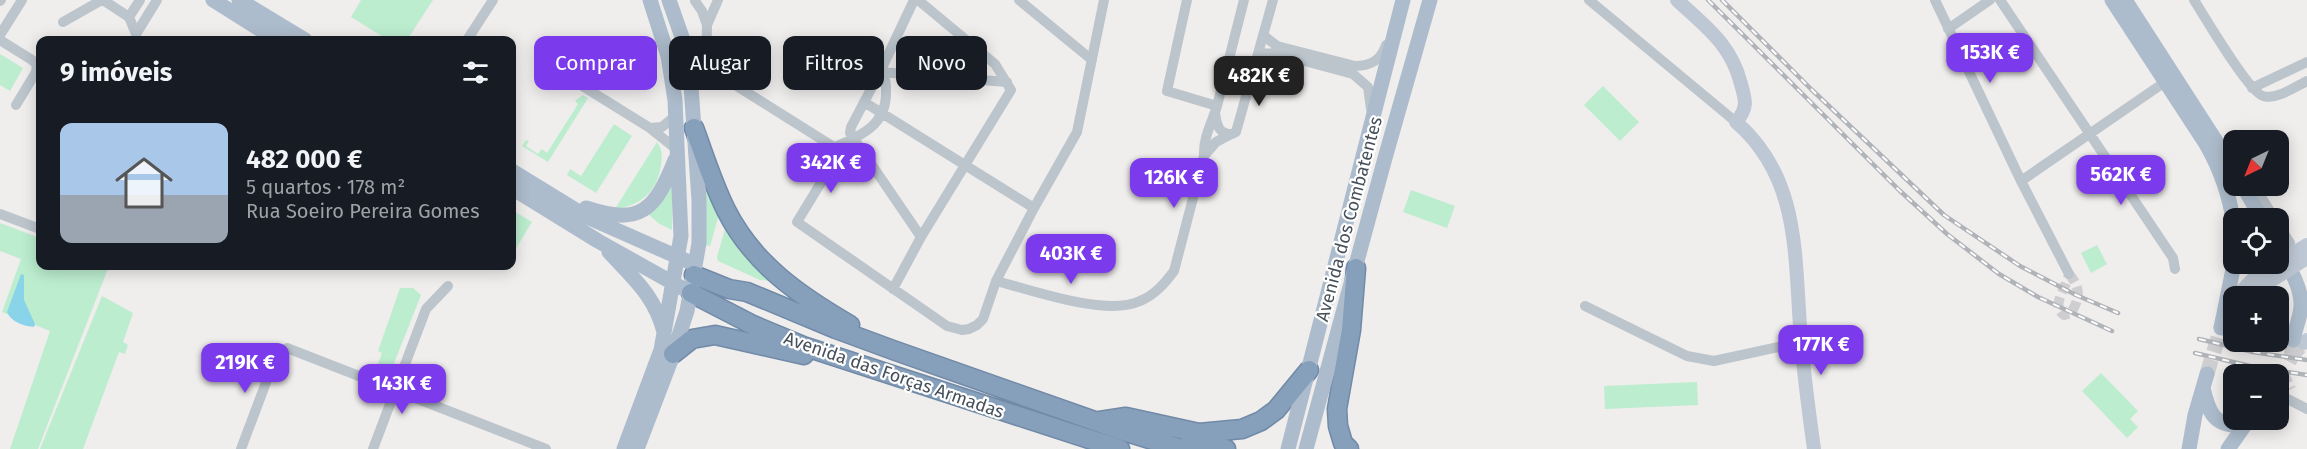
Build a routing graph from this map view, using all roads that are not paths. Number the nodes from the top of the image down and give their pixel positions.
1 (22, 0) edge
2 (102, 0) edge
3 (140, 0) edge
4 (157, 0) edge
5 (213, 0) edge
6 (239, 0) edge
7 (492, 0) edge
8 (650, 0) edge
9 (694, 0) edge
10 (718, 0) edge
11 (914, 0) edge
12 (918, 0) edge
13 (1019, 0) edge
14 (1104, 0) edge
15 (1187, 0) edge
16 (1244, 0) edge
17 (1273, 0) edge
18 (1588, 0) edge
19 (1677, 0) edge
20 (1935, 0) edge
21 (1990, 0) edge
22 (2000, 0) edge
23 (2112, 0) edge
24 (2125, 0) edge
25 (2194, 0) edge
26 (672, 1) edge
27 (1403, 1) edge
28 (1428, 5) edge
29 (656, 15) junction
30 (129, 17) junction
31 (63, 22) dead end
32 (706, 25) junction
33 (1948, 29) junction
34 (0, 35) edge
35 (1263, 35) junction
36 (271, 36) edge
37 (298, 36) edge
38 (470, 36) edge
39 (706, 36) edge
40 (0, 40) edge
41 (1258, 54) junction
42 (1092, 60) junction
43 (36, 64) edge
44 (884, 64) edge
45 (36, 72) edge
46 (884, 72) edge
47 (2305, 74) edge
48 (884, 76) edge
49 (1007, 82) junction
50 (2165, 82) junction
51 (2252, 88) junction
52 (589, 90) edge
53 (696, 90) edge
54 (743, 90) edge
55 (870, 90) edge
56 (692, 97) junction
57 (864, 102) junction
58 (16, 105) dead end
59 (1216, 109) junction
60 (882, 113) junction
61 (675, 116) junction
62 (1736, 122) junction
63 (650, 128) junction
64 (694, 128) junction
65 (1371, 128) junction
66 (1232, 134) junction
67 (2090, 134) junction
68 (855, 138) junction
69 (2223, 145) edge
70 (835, 147) junction
71 (676, 153) junction
72 (1204, 156) junction
73 (966, 165) junction
74 (516, 174) edge
75 (2020, 181) junction
76 (516, 190) edge
77 (560, 201) junction
78 (1034, 208) junction
79 (2232, 208) edge
80 (0, 214) edge
81 (36, 228) edge
82 (921, 237) junction
83 (598, 241) junction
84 (2307, 245) edge
85 (2289, 258) edge
86 (2307, 258) edge
87 (2289, 262) edge
88 (2289, 264) edge
89 (1356, 268) junction
90 (2175, 269) dead end
91 (690, 273) junction
92 (2069, 274) tunnel mouth
93 (2263, 274) edge
94 (996, 281) junction
95 (2295, 281) junction
96 (674, 284) junction
97 (448, 286) dead end
98 (2246, 286) edge
99 (893, 289) junction
100 (2307, 293) edge
101 (1585, 306) dead end
102 (664, 335) junction
103 (2298, 340) tunnel mouth
104 (1801, 342) junction
105 (893, 350) junction
106 (673, 354) junction
107 (861, 366) junction
108 (1309, 370) junction
109 (2291, 389) tunnel mouth
110 (396, 391) junction
111 (2289, 399) tunnel mouth
112 (2305, 407) edge
113 (1096, 421) junction
114 (2223, 422) edge
115 (2241, 430) edge
116 (1290, 443) edge
117 (1308, 445) edge
118 (1177, 447) edge
119 (241, 449) edge
120 (374, 449) edge
121 (546, 449) edge
122 (624, 449) edge
123 (637, 449) edge
124 (1120, 449) edge
125 (1226, 449) edge
126 (1349, 449) edge
127 (1814, 449) edge
128 (2190, 449) edge
129 (2228, 449) edge

1 - 34 street
2 - 30 street
2 - 31 street
3 - 30 street
4 - 30 street
5 - 36 main road
6 - 37 main road
7 - 38 street
8 - 29 main road
9 - 32 street
10 - 32 street
11 - 44 street
12 - 49 street
13 - 42 street
14 - 42 street
15 - 59 street
16 - 59 street
17 - 35 street
18 - 62 street
19 - 62 main road
20 - 33 street
21 - 33 street
22 - 67 street
23 - 50 main road
24 - 69 main road
25 - 51 street
26 - 29 main road
26 - 56 main road
27 - 35 street
27 - 65 main road, Avenida dos Combatentes
28 - 89 main road, Avenida dos Combatentes
29 - 61 main road
32 - 39 street
33 - 75 street
35 - 41 street
40 - 43 street
41 - 65 street
41 - 66 street
42 - 78 street
45 - 58 street
46 - 49 street
47 - 51 street
47 - 51 street
48 - 60 street
49 - 73 street
50 - 67 street
50 - 79 main road
52 - 63 street
53 - 56 street
54 - 70 street
55 - 57 street
56 - 64 main road
57 - 60 street
57 - 68 street
59 - 66 street
59 - 72 street
60 - 68 street
60 - 73 street
61 - 63 street
61 - 71 main road
62 - 104 main road
63 - 71 street
64 - 91 main road
64 - 105 highway
65 - 108 main road, Avenida dos Combatentes
66 - 72 street
67 - 75 street
67 - 90 street
68 - 70 street
68 - 82 street
70 - 99 street
71 - 77 main road
71 - 91 main road
72 - 94 street
73 - 78 street
73 - 82 street
74 - 77 main road, Avenida das Forças Armadas
75 - 92 street
76 - 83 main road, Avenida das Forças Armadas
77 - 91 main road, Avenida das Forças Armadas
78 - 94 street
80 - 81 street
82 - 99 street
83 - 96 main road, Avenida das Forças Armadas
83 - 102 main road
84 - 85 main road, bridge
86 - 88 main road, bridge
87 - 95 main road
89 - 117 main road, Avenida dos Combatentes
89 - 126 highway
91 - 96 main road, Avenida das Forças Armadas
91 - 96 main road
91 - 105 highway, Avenida das Forças Armadas
91 - 106 main road
91 - 107 highway, Avenida das Forças Armadas
93 - 98 main road
94 - 99 street
95 - 100 main road
95 - 103 main road
96 - 102 main road
97 - 110 street
101 - 104 street
102 - 122 main road
104 - 127 main road
105 - 113 highway, Avenida das Forças Armadas
106 - 107 highway
106 - 123 main road
107 - 124 highway, Avenida das Forças Armadas
108 - 113 highway
108 - 116 main road, Avenida dos Combatentes
109 - 112 street
110 - 119 street
110 - 120 street
110 - 121 street
111 - 112 street
113 - 118 highway, Avenida das Forças Armadas
114 - 128 main road
115 - 129 main road
118 - 125 highway

